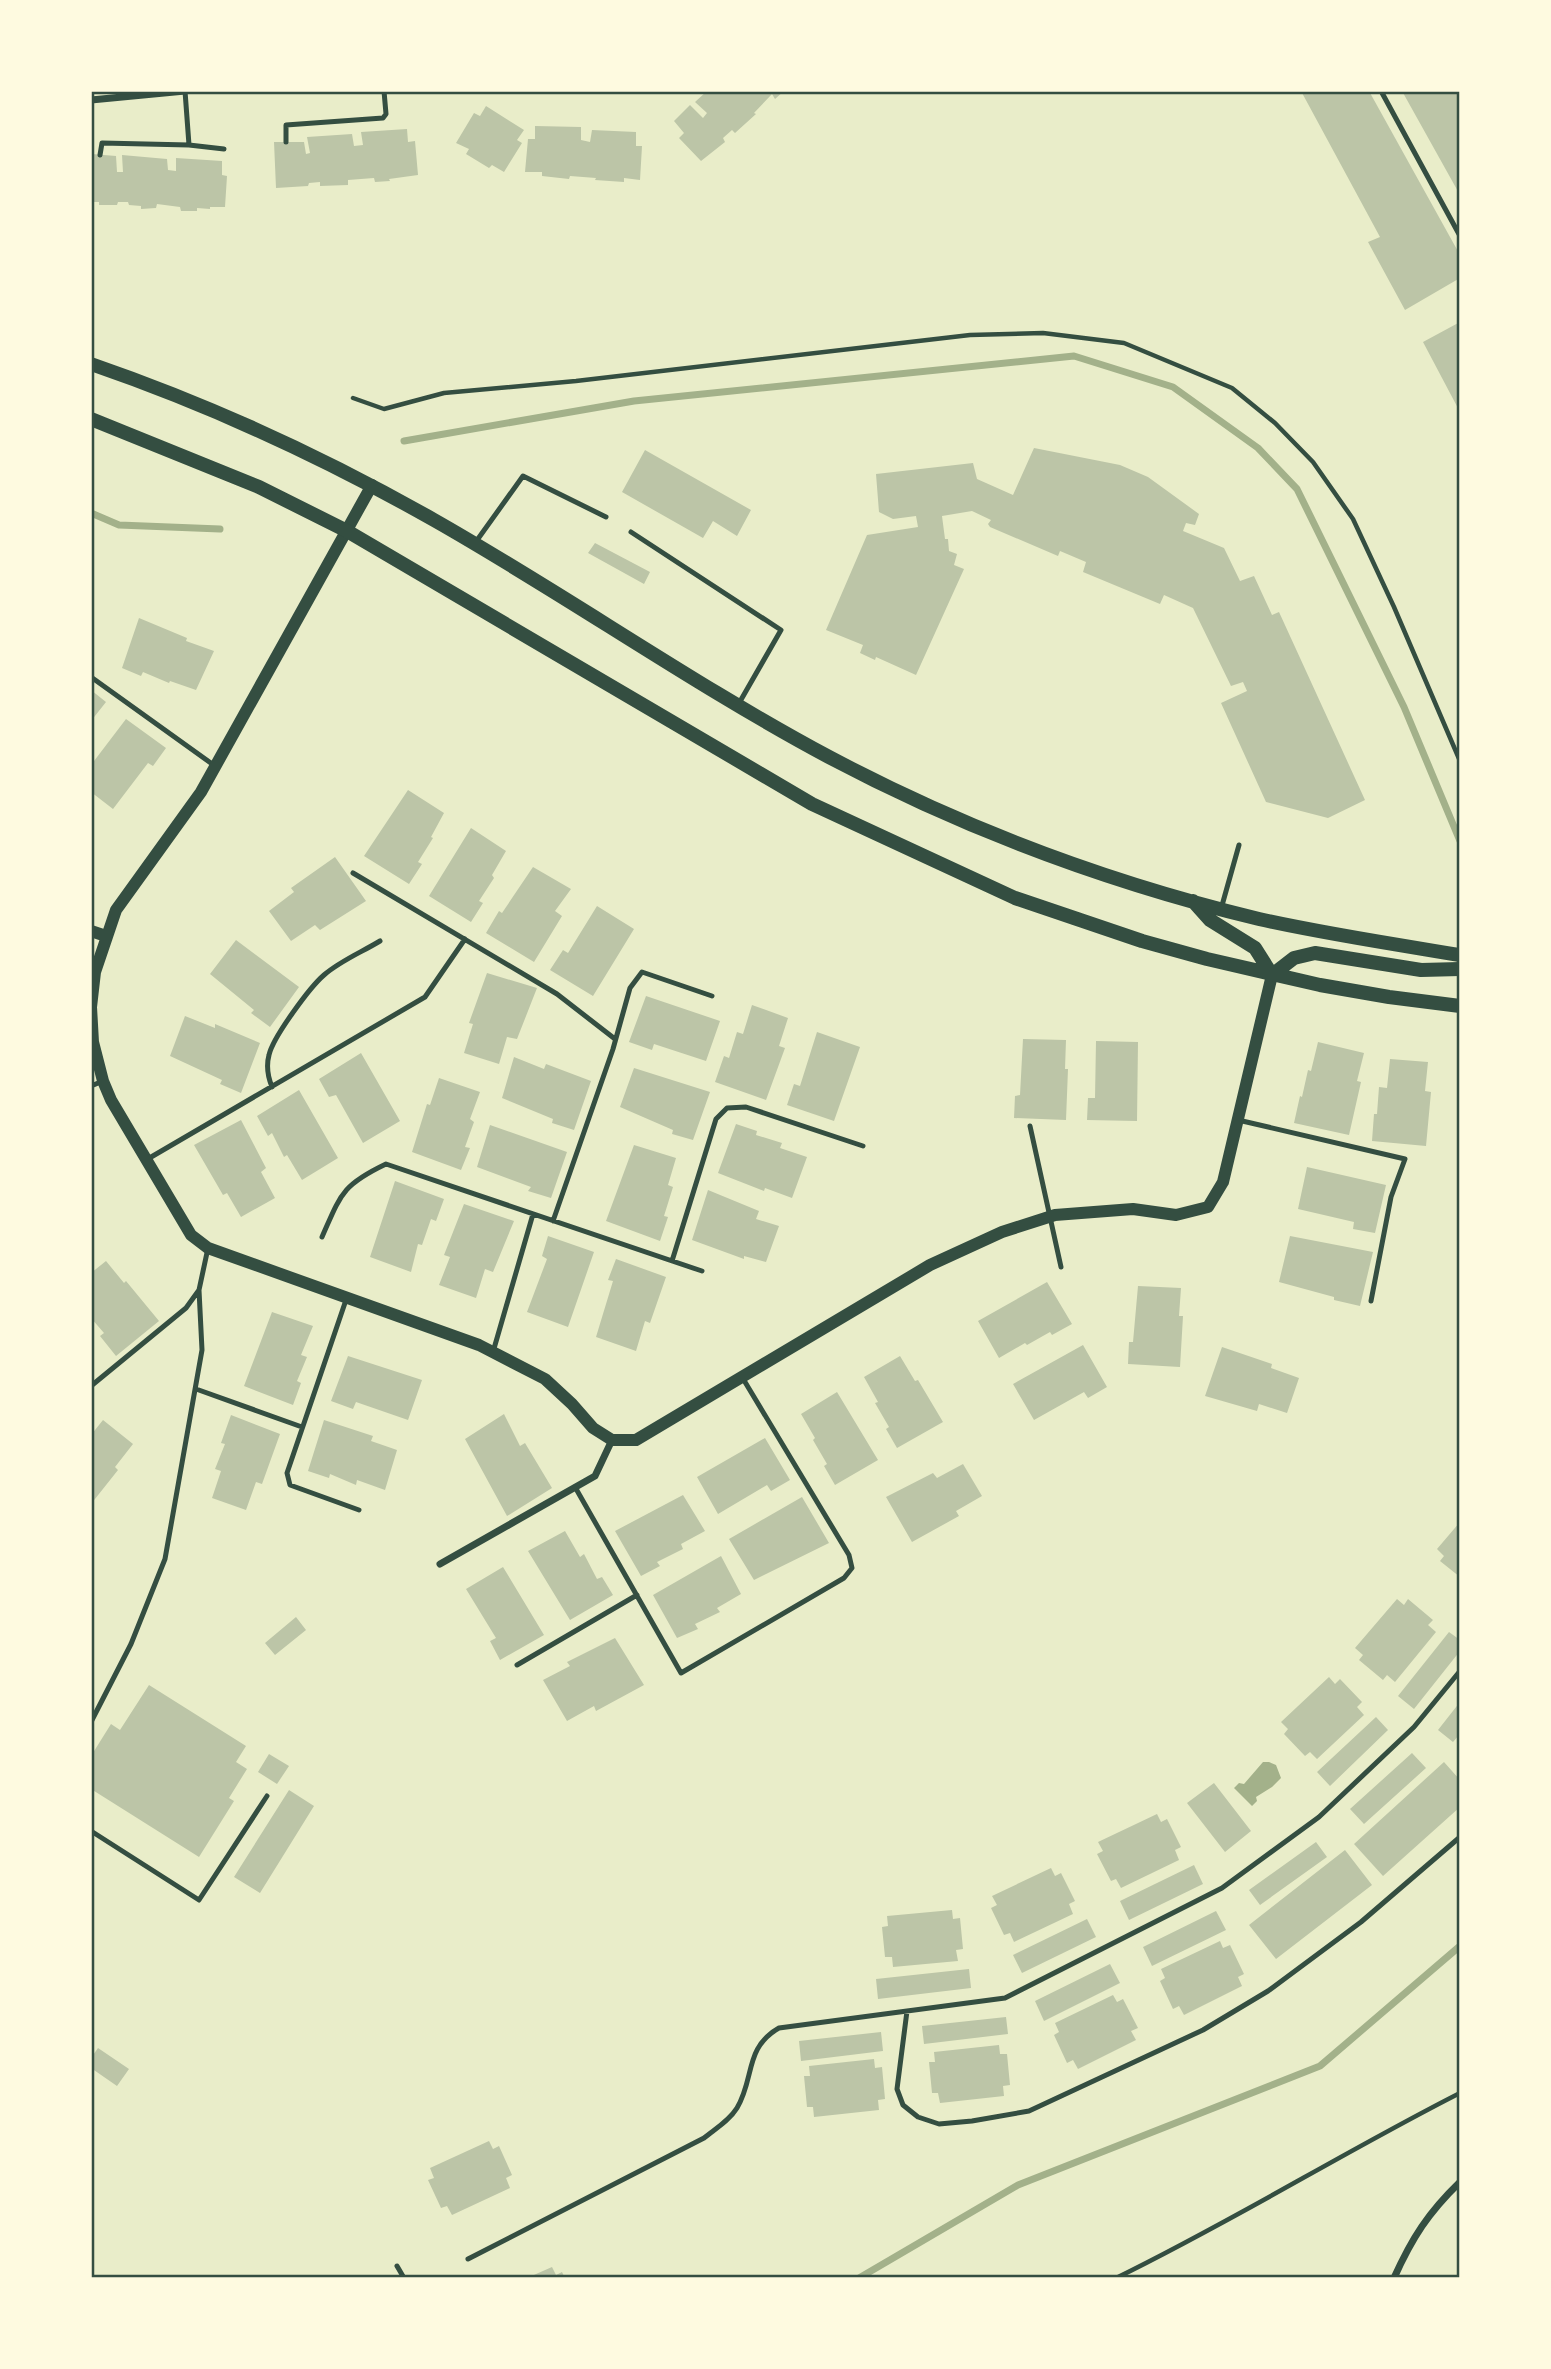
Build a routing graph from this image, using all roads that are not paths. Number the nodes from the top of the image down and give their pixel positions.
1 (185, 91) edge
2 (384, 91) edge
3 (1381, 91) edge
4 (91, 100) edge
5 (286, 142) dead end
6 (189, 145) junction
7 (224, 149) dead end
8 (100, 155) dead end
9 (1460, 236) edge
10 (91, 364) edge
11 (91, 419) edge
12 (372, 485) junction
13 (606, 517) dead end
14 (347, 531) junction
15 (631, 532) dead end
16 (475, 544) junction
17 (91, 677) edge
18 (738, 705) junction
19 (215, 766) junction
20 (1239, 845) dead end
21 (353, 873) dead end
22 (1193, 901) junction
23 (1221, 909) junction
24 (91, 931) edge
25 (106, 936) junction
26 (465, 939) junction
27 (380, 941) dead end
28 (1460, 955) edge
29 (1460, 969) edge
30 (1272, 975) junction
31 (712, 996) dead end
32 (1460, 1006) edge
33 (615, 1039) junction
34 (97, 1084) edge
35 (272, 1087) junction
36 (1238, 1120) junction
37 (1030, 1126) dead end
38 (863, 1146) dead end
39 (146, 1160) junction
40 (533, 1214) junction
41 (1050, 1217) junction
42 (553, 1220) junction
43 (322, 1237) dead end
44 (208, 1248) junction
45 (672, 1261) junction
46 (1061, 1267) dead end
47 (702, 1271) dead end
48 (199, 1290) junction
49 (347, 1297) junction
50 (1371, 1301) dead end
51 (493, 1352) junction
52 (742, 1377) junction
53 (91, 1386) edge
54 (196, 1389) junction
55 (302, 1427) junction
56 (612, 1440) junction
57 (575, 1487) junction
58 (359, 1510) dead end
59 (440, 1564) dead end
60 (636, 1595) junction
61 (517, 1665) dead end
62 (1460, 1671) edge
63 (91, 1722) edge
64 (267, 1796) dead end
65 (91, 1831) edge
66 (1460, 1837) edge
67 (907, 2011) junction
68 (1460, 2182) edge
69 (468, 2259) dead end
70 (397, 2266) dead end
71 (404, 2278) edge
72 (1394, 2278) edge

1 - 4 street
1 - 6 lane
2 - 5 lane
3 - 9 lane
6 - 7 lane
6 - 8 lane
10 - 12 main road
11 - 14 main road
12 - 14 street
12 - 16 main road
13 - 16 lane
14 - 19 street
14 - 30 main road
15 - 18 lane
16 - 18 main road
17 - 19 lane
18 - 22 main road
19 - 25 street
20 - 23 lane
21 - 26 lane
22 - 23 main road
22 - 30 main road
23 - 28 main road
24 - 25 street
25 - 34 street
26 - 33 lane
26 - 35 lane
27 - 35 lane
29 - 30 main road
30 - 32 main road
30 - 36 street
31 - 33 lane
33 - 42 lane
34 - 39 street
35 - 39 lane
36 - 41 street
36 - 50 lane
37 - 41 lane
38 - 45 lane
39 - 44 street
40 - 42 lane
40 - 43 lane
40 - 51 lane
41 - 46 lane
41 - 52 street
42 - 45 lane
44 - 48 lane
44 - 49 street
45 - 47 lane
48 - 53 lane
48 - 54 lane
49 - 51 street
49 - 55 lane
51 - 56 street
52 - 56 street
52 - 60 lane
54 - 55 lane
54 - 63 lane
55 - 58 lane
56 - 57 street
57 - 59 street
57 - 60 lane
60 - 61 lane
62 - 67 lane
64 - 65 lane
66 - 67 lane
67 - 69 lane
68 - 72 street
70 - 71 lane

